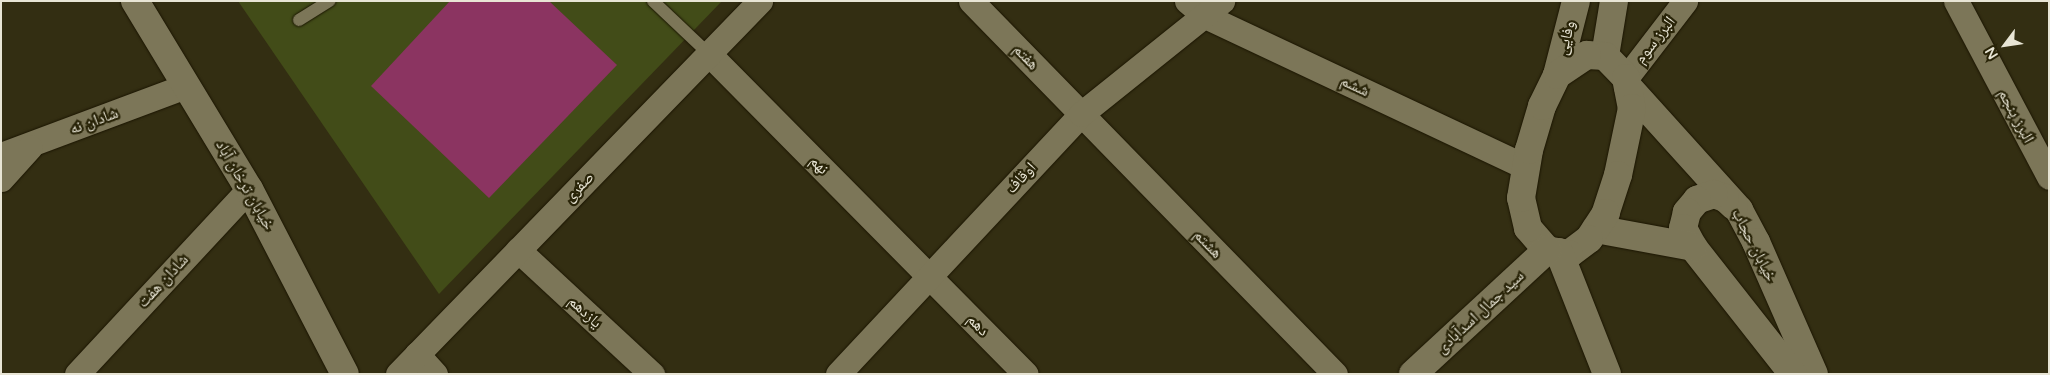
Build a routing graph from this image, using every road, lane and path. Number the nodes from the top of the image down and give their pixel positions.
1 (134, 1) edge
2 (330, 1) edge
3 (653, 1) edge
4 (760, 1) edge
5 (971, 1) edge
6 (1576, 1) edge
7 (1614, 1) edge
8 (1685, 1) edge
9 (1956, 1) edge
10 (1205, 6) edge
11 (299, 20) dead end
12 (708, 54) junction
13 (1604, 56) junction
14 (1557, 75) junction
15 (1627, 83) junction
16 (186, 86) junction
17 (1081, 114) junction
18 (33, 143) junction
19 (1, 155) edge
20 (1526, 167) junction
21 (2049, 177) edge
22 (1, 179) edge
23 (250, 189) junction
24 (1739, 210) junction
25 (1596, 229) junction
26 (1693, 247) junction
27 (518, 250) junction
28 (1554, 251) junction
29 (930, 275) junction
30 (417, 354) junction
31 (77, 374) edge
32 (345, 374) edge
33 (398, 374) edge
34 (435, 374) edge
35 (652, 374) edge
36 (838, 374) edge
37 (1026, 374) edge
38 (1335, 374) edge
39 (1413, 374) edge
40 (1607, 374) edge
41 (1793, 374) edge
42 (1814, 374) edge

1 - 16 street, خیابان ترخان آباد
2 - 11 lane
3 - 12 lane
4 - 12 street, صفری
5 - 17 street, هفتم
6 - 14 street, وفایی
7 - 13 street
8 - 15 street, البرز سوم
9 - 21 street, البرز پنجم
10 - 17 street, اوقاف
10 - 20 street, ششم
12 - 27 street, صفری
12 - 29 street, نهم
13 - 14 street
13 - 15 street, خیابان حجاب
14 - 20 street, وفایی
15 - 24 street, خیابان حجاب
15 - 25 street
16 - 18 street, شادان نه
16 - 23 street, خیابان ترخان آباد
17 - 29 street, اوقاف
17 - 38 street, هشتم
18 - 19 street, شادان نه
18 - 22 street
20 - 28 street, وفایی
23 - 31 street, شادان هفت
23 - 32 street, خیابان ترخان آباد
24 - 26 street
24 - 42 street, خیابان حجاب
25 - 26 street
25 - 28 street
26 - 41 street
27 - 30 street, صفری
27 - 35 street, یازدهم
28 - 39 street, سید جمال اسدآبادی
28 - 40 street
29 - 36 street, اوقاف
29 - 37 street, دهم
30 - 33 street, صفری
30 - 34 street

